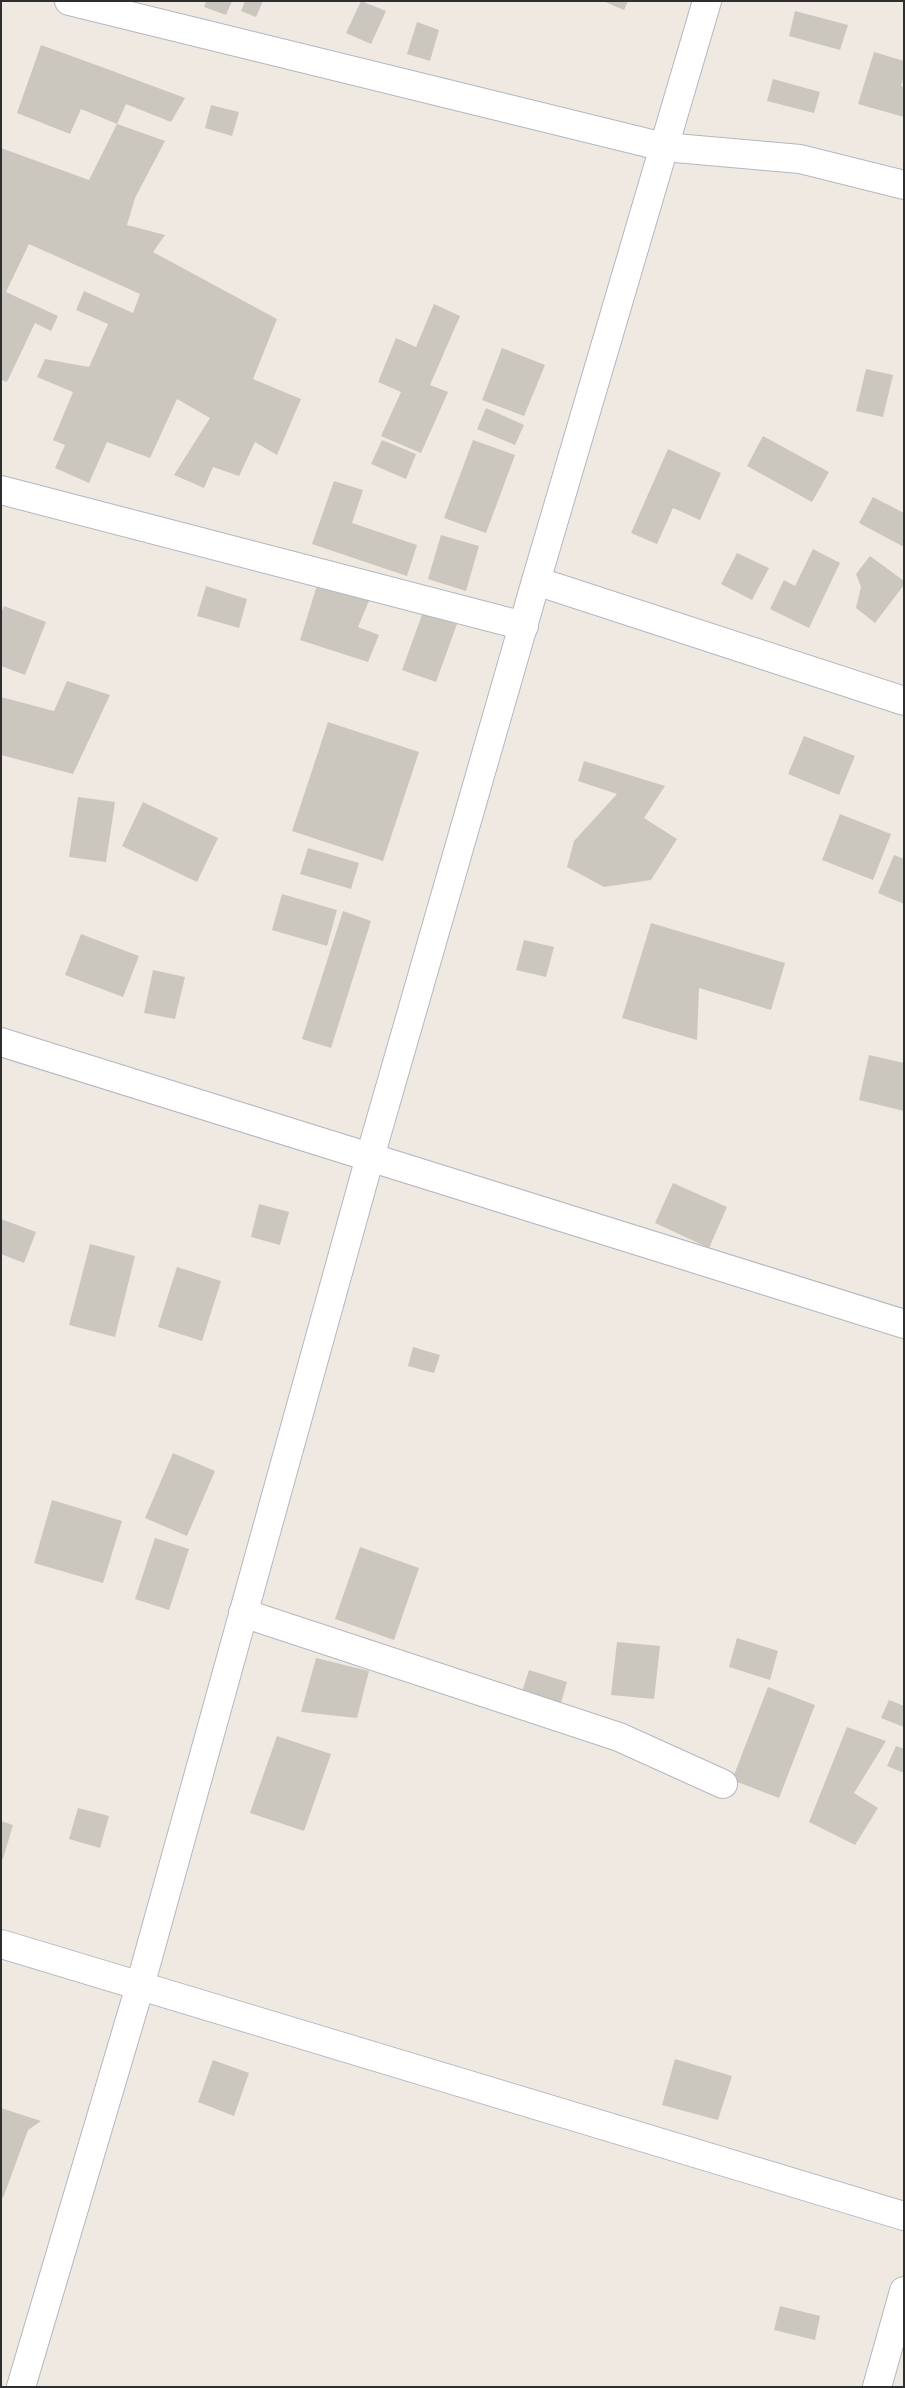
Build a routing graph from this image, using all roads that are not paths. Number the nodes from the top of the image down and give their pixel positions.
1 (69, 1) edge
2 (707, 1) edge
3 (664, 147) junction
4 (904, 185) edge
5 (1, 490) edge
6 (536, 581) junction
7 (524, 626) junction
8 (904, 701) edge
9 (1, 1042) edge
10 (370, 1157) junction
11 (904, 1324) edge
12 (243, 1613) junction
13 (723, 1784) dead end
14 (1, 1944) edge
15 (140, 1986) junction
16 (904, 2216) edge
17 (904, 2291) edge
18 (21, 2387) edge
19 (876, 2387) edge

1 - 3 street
2 - 3 street
3 - 4 street
3 - 6 street
5 - 7 street
6 - 7 street
6 - 8 street
7 - 10 street
9 - 10 street
10 - 11 street
10 - 12 street
12 - 13 street
12 - 15 street
14 - 15 street
15 - 16 street
15 - 18 street
17 - 19 street

